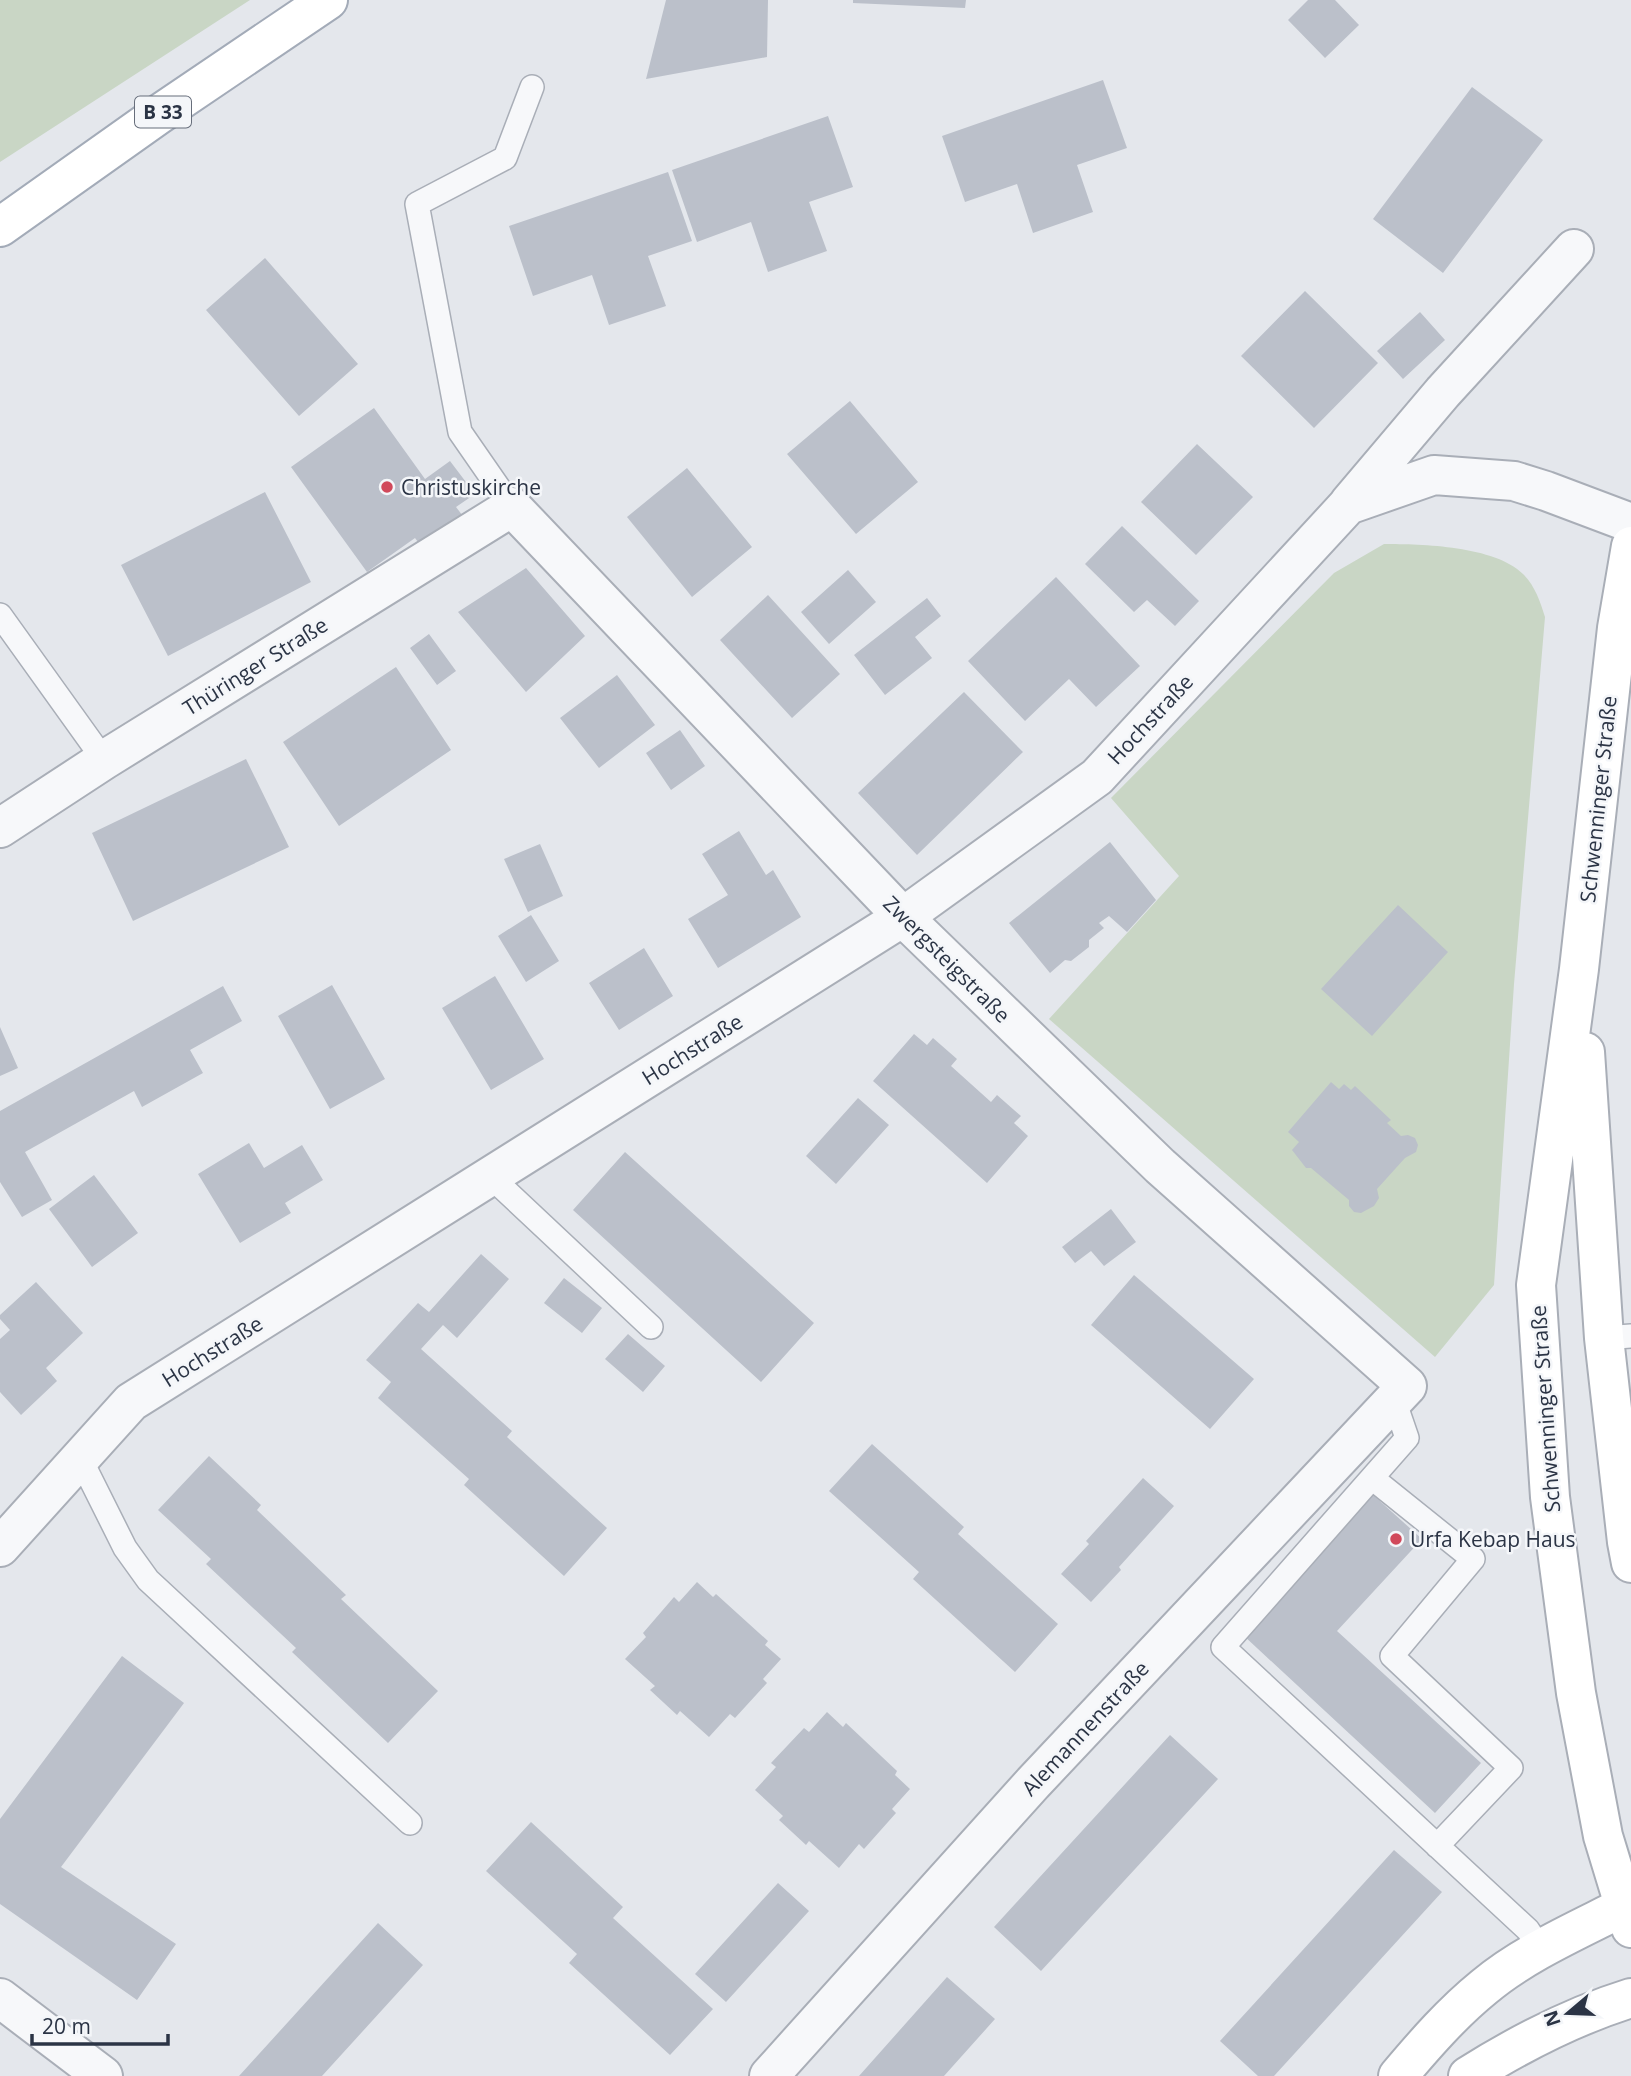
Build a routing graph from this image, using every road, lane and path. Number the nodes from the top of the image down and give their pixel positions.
1 (328, 0) edge
2 (532, 87) dead end
3 (0, 227) edge
4 (1574, 249) dead end
5 (1348, 505) junction
6 (513, 507) junction
7 (1631, 523) edge
8 (1631, 546) edge
9 (0, 615) edge
10 (104, 760) junction
11 (0, 828) edge
12 (903, 917) junction
13 (1579, 969) junction
14 (490, 1176) junction
15 (651, 1327) dead end
16 (1618, 1337) edge
17 (1401, 1393) junction
18 (80, 1458) junction
19 (1372, 1478) junction
20 (0, 1547) edge
21 (1631, 1563) edge
22 (410, 1822) dead end
23 (1437, 1846) junction
24 (1628, 1913) edge
25 (1541, 1950) junction
26 (0, 1998) edge
27 (1631, 1998) edge
28 (103, 2076) edge
29 (769, 2076) edge
30 (1398, 2076) edge
31 (1468, 2076) edge

1 - 3 main road, B 33
2 - 6 lane
4 - 5 street, Hochstraße
5 - 7 street, Hochstraße
5 - 12 street, Hochstraße
6 - 10 street, Thüringer Straße
6 - 12 street, Zwergsteigstraße
8 - 13 main road, Schwenninger Straße
9 - 10 lane
10 - 11 street, Thüringer Straße
12 - 14 street, Hochstraße
12 - 17 street, Zwergsteigstraße
13 - 16 main road, Schwenninger Straße
13 - 24 main road, Schwenninger Straße
14 - 15 lane
14 - 18 street, Hochstraße
16 - 21 main road, Schwenninger Straße
17 - 19 lane
17 - 29 street, Alemannenstraße
18 - 20 street, Hochstraße
18 - 22 lane
19 - 23 lane
19 - 23 lane
23 - 25 lane
24 - 25 main road
25 - 30 main road
26 - 28 street
27 - 31 main road

